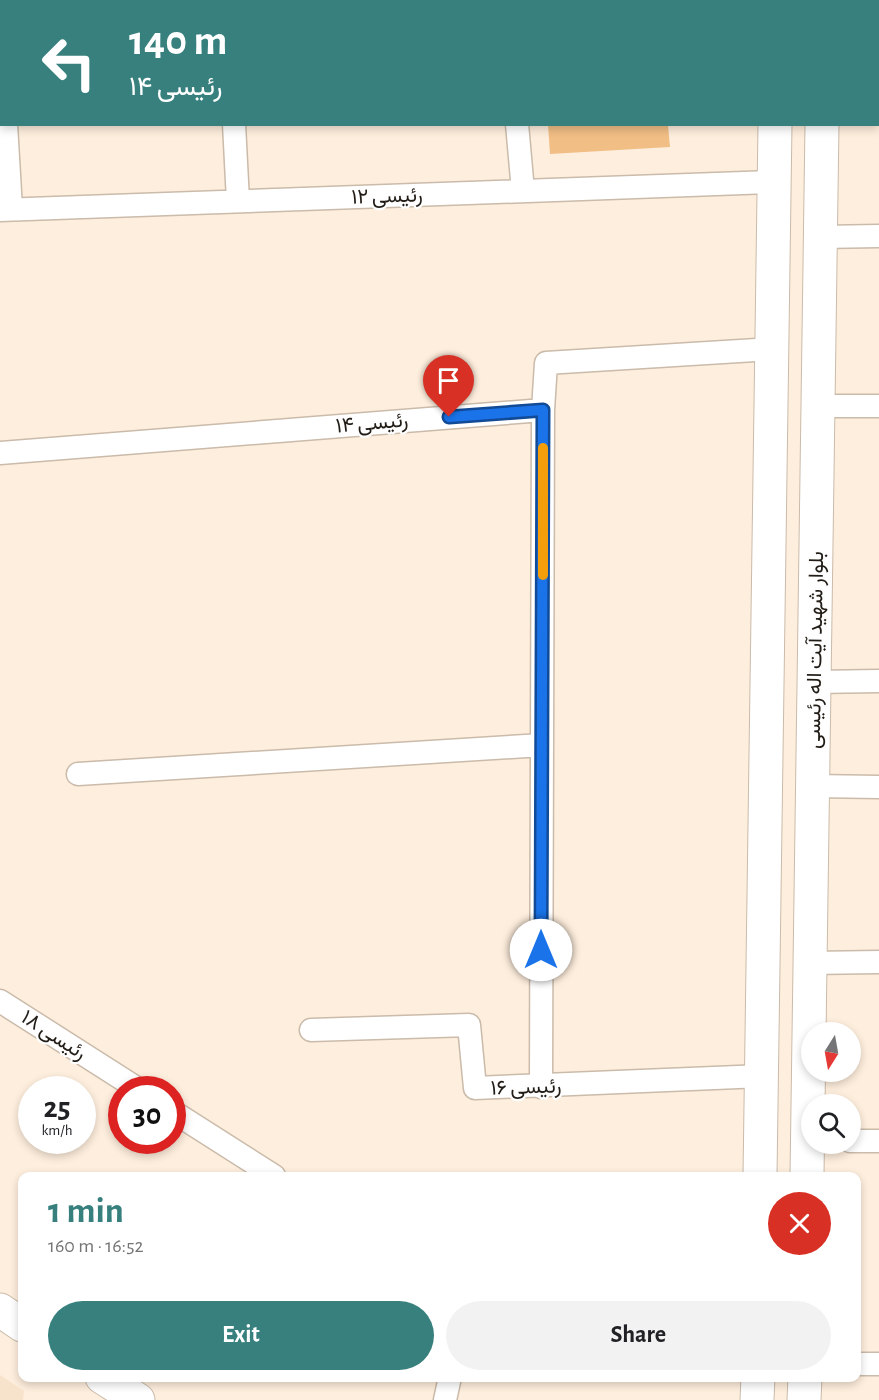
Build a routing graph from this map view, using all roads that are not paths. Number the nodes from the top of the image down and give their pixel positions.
1 (6, 126) edge
2 (234, 126) edge
3 (517, 126) edge
4 (775, 126) edge
5 (822, 126) edge
6 (774, 182) junction
7 (523, 191) junction
8 (238, 201) junction
9 (5, 209) edge
10 (879, 236) edge
11 (821, 237) junction
12 (772, 349) junction
13 (818, 406) junction
14 (879, 406) edge
15 (543, 410) junction
16 (0, 453) edge
17 (879, 681) edge
18 (814, 682) junction
19 (542, 745) junction
20 (78, 774) dead end
21 (813, 786) junction
22 (879, 787) edge
23 (879, 962) edge
24 (810, 963) junction
25 (0, 1000) edge
26 (311, 1030) dead end
27 (118, 1076) edge
28 (762, 1076) junction
29 (541, 1087) junction
30 (809, 1094) edge
31 (186, 1120) edge
32 (861, 1141) edge
33 (879, 1141) edge
34 (808, 1154) edge
35 (268, 1172) edge
36 (760, 1172) edge
37 (807, 1172) edge
38 (0, 1310) edge
39 (18, 1322) edge
40 (861, 1364) edge
41 (879, 1364) edge
42 (110, 1382) edge
43 (449, 1382) edge
44 (758, 1382) edge
45 (805, 1382) edge
46 (138, 1400) edge
47 (445, 1400) edge
48 (757, 1400) edge
49 (804, 1400) edge

1 - 9 street
2 - 8 street
3 - 7 street
4 - 6 main road
5 - 11 main road, بلوار شهید آیت اله رئیسی
6 - 7 street, رئیسی ۱۲
6 - 12 main road
7 - 8 street, رئیسی ۱۲
8 - 9 street, رئیسی ۱۲
10 - 11 street
11 - 13 main road, بلوار شهید آیت اله رئیسی
12 - 15 street
12 - 28 main road
13 - 14 street
13 - 18 main road, بلوار شهید آیت اله رئیسی
15 - 16 street, رئیسی ۱۴
15 - 19 street
17 - 18 street
18 - 21 main road, بلوار شهید آیت اله رئیسی
19 - 20 street
19 - 29 street
21 - 22 street
21 - 24 main road, بلوار شهید آیت اله رئیسی
23 - 24 street
24 - 30 main road, بلوار شهید آیت اله رئیسی
25 - 27 street, رئیسی ۱۸
26 - 29 street, رئیسی ۱۶
28 - 29 street, رئیسی ۱۶
28 - 36 main road
31 - 35 street
32 - 33 street
34 - 37 main road, بلوار شهید آیت اله رئیسی
38 - 39 main road
40 - 41 street
42 - 46 main road
43 - 47 street
44 - 48 main road
45 - 49 main road

